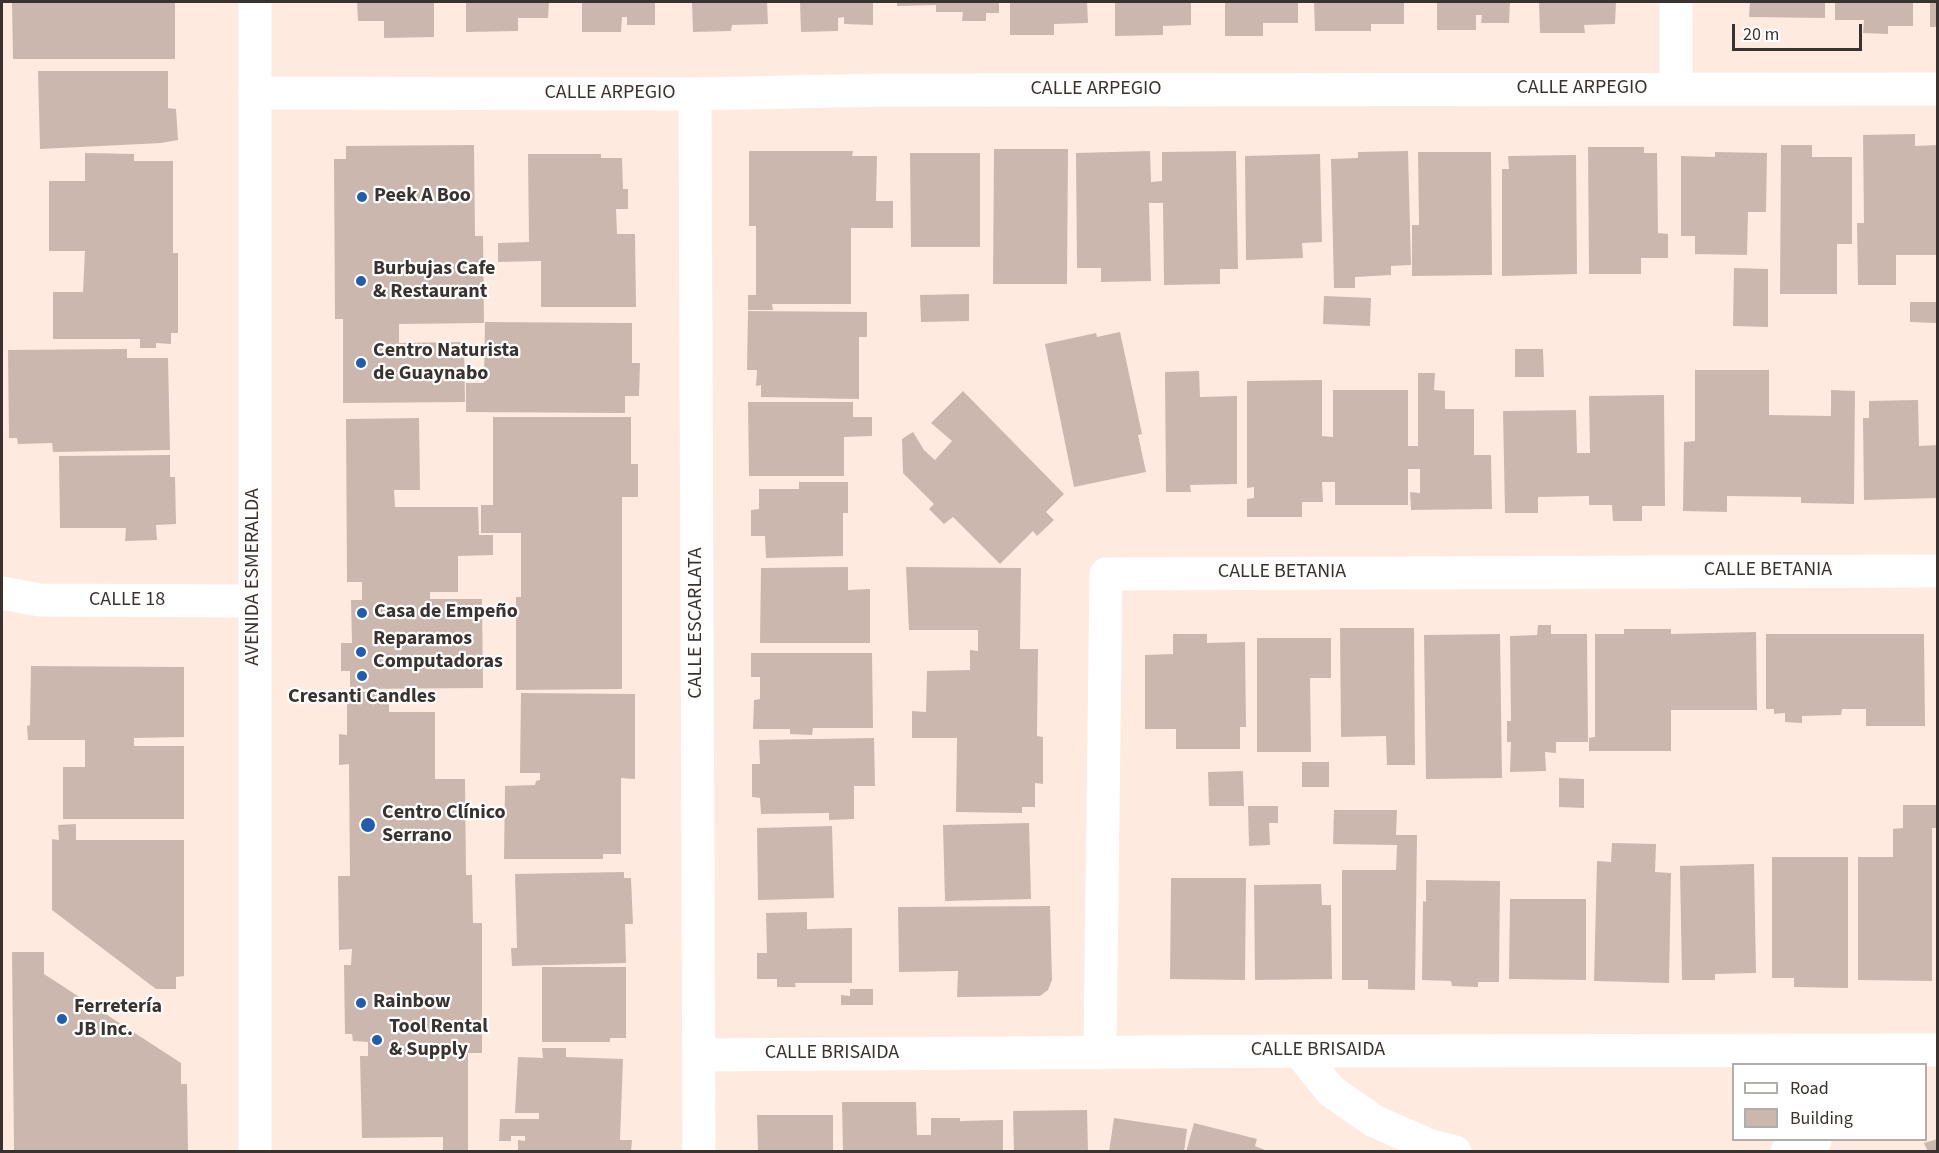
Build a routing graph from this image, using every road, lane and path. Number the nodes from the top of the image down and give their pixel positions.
1 (255, 2) edge
2 (1676, 2) edge
3 (1676, 89) junction
4 (1938, 89) edge
5 (255, 93) junction
6 (695, 94) junction
7 (1938, 571) edge
8 (2, 593) edge
9 (254, 601) junction
10 (1299, 1051) junction
11 (1100, 1053) junction
12 (699, 1055) junction
13 (1919, 1055) edge
14 (1813, 1141) edge
15 (255, 1152) edge
16 (699, 1152) edge
17 (1455, 1152) edge
18 (1787, 1152) edge

1 - 5 street, AVENIDA ESMERALDA
2 - 3 street
3 - 4 street, CALLE ARPEGIO
3 - 6 street, CALLE ARPEGIO
5 - 6 street, CALLE ARPEGIO
5 - 9 street, AVENIDA ESMERALDA
6 - 12 street, CALLE ESCARLATA
7 - 11 street, CALLE BETANIA
8 - 9 street, CALLE 18
9 - 15 street, AVENIDA ESMERALDA
10 - 11 street, CALLE BRISAIDA
10 - 13 street, CALLE BRISAIDA
10 - 17 street
11 - 12 street, CALLE BRISAIDA
12 - 16 street, CALLE ESCARLATA
14 - 18 street

